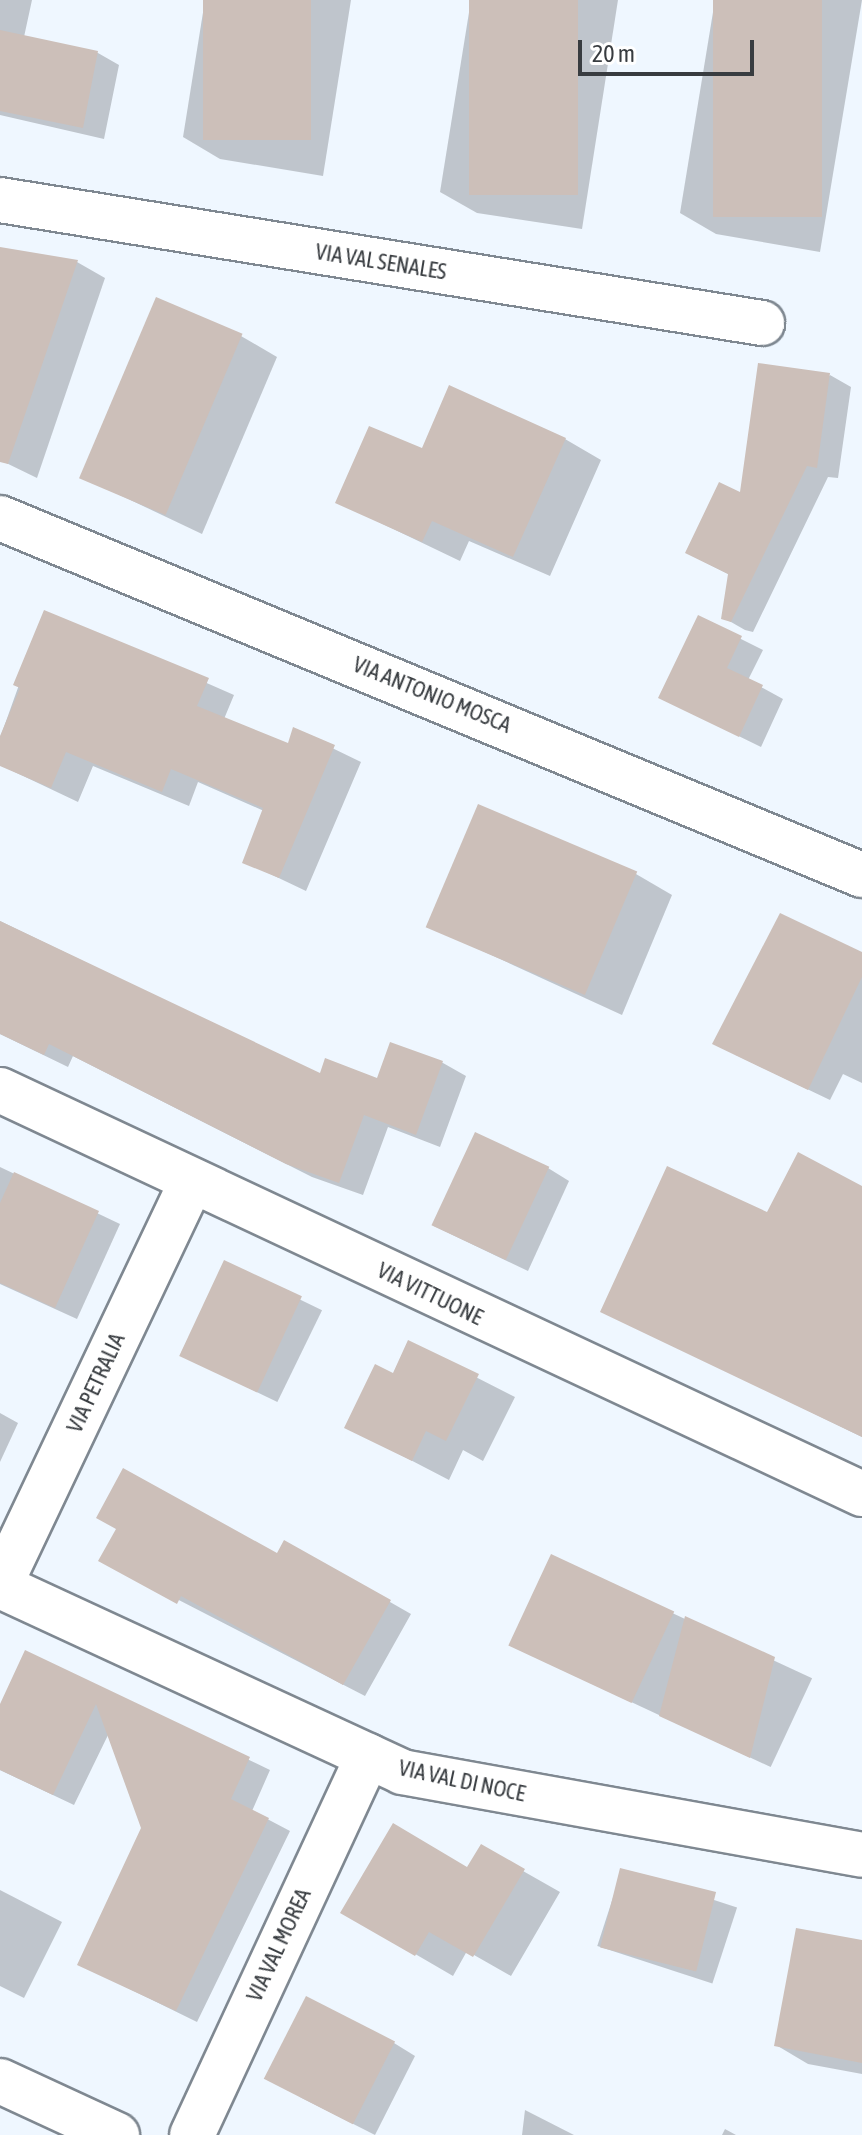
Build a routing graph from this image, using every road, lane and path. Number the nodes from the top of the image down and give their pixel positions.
1 (0, 200) edge
2 (762, 323) dead end
3 (0, 518) edge
4 (862, 875) edge
5 (0, 1090) edge
6 (192, 1181) junction
7 (862, 1494) edge
8 (0, 1586) edge
9 (368, 1756) junction
10 (862, 1855) edge
11 (0, 2081) edge
12 (117, 2135) edge
13 (192, 2135) edge

1 - 2 street, VIA VAL SENALES
3 - 4 street, VIA ANTONIO MOSCA
5 - 6 street, VIA VITTUONE
6 - 7 street, VIA VITTUONE
6 - 8 street, VIA PETRALIA
8 - 9 street, VIA VAL DI NOCE
9 - 10 street, VIA VAL DI NOCE
9 - 13 street, VIA VAL MOREA
11 - 12 street

